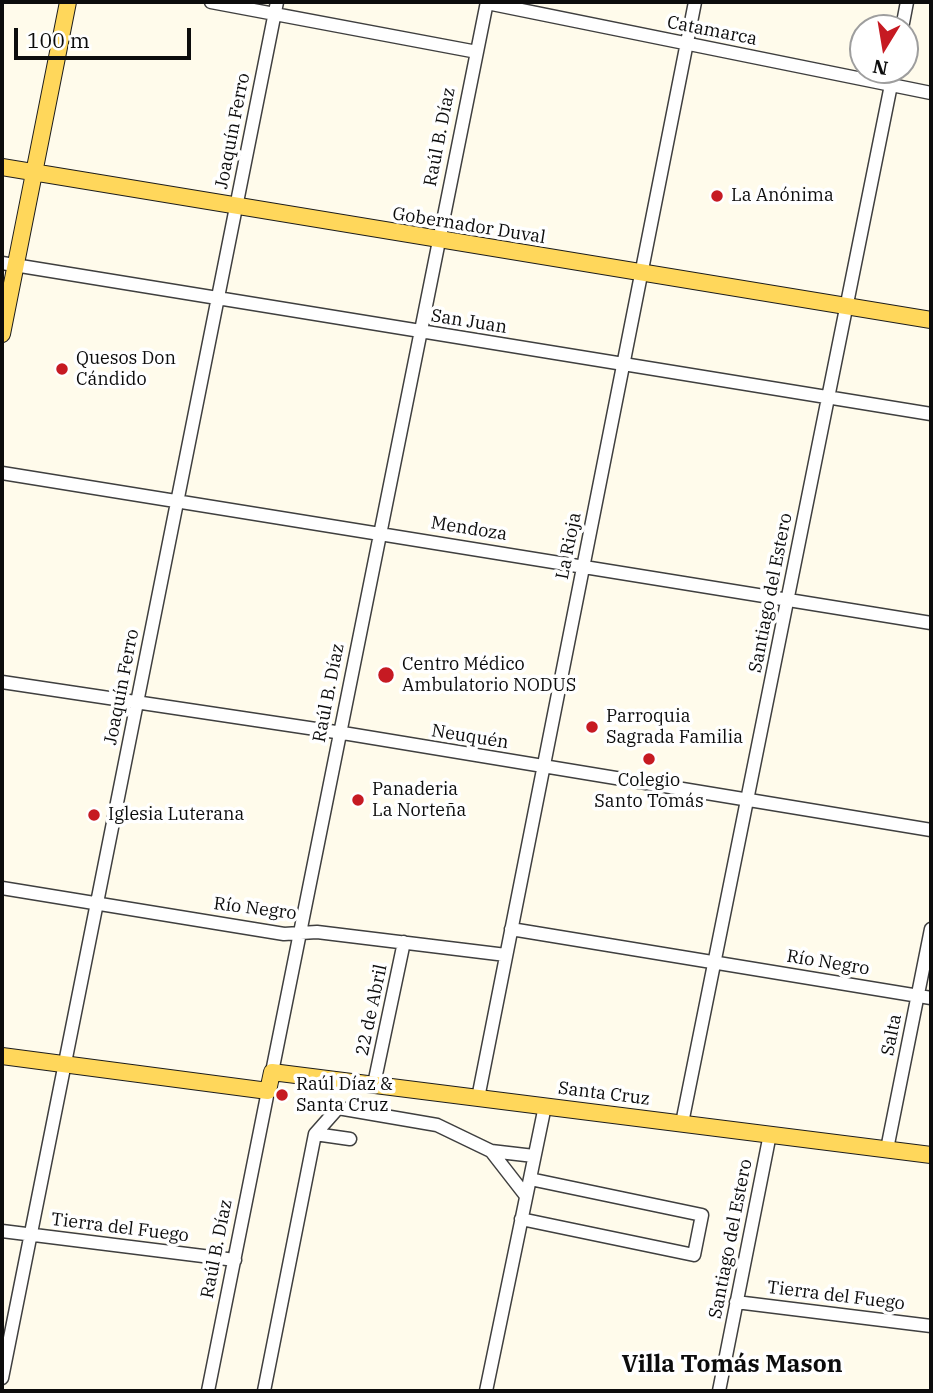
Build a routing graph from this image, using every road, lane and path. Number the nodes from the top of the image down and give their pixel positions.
1 (68, 2) edge
2 (211, 2) edge
3 (487, 2) edge
4 (695, 2) edge
5 (275, 8) edge
6 (687, 44) junction
7 (477, 52) junction
8 (891, 85) junction
9 (931, 93) edge
10 (2, 167) edge
11 (34, 172) junction
12 (236, 206) junction
13 (439, 241) junction
14 (8, 265) edge
15 (641, 273) junction
16 (217, 299) junction
17 (846, 306) junction
18 (931, 320) edge
19 (421, 331) junction
20 (2, 334) edge
21 (623, 364) junction
22 (828, 398) junction
23 (931, 414) edge
24 (2, 472) edge
25 (177, 500) junction
26 (380, 533) junction
27 (583, 565) junction
28 (788, 598) junction
29 (931, 622) edge
30 (2, 682) edge
31 (137, 702) junction
32 (340, 733) junction
33 (543, 766) junction
34 (747, 800) junction
35 (931, 830) edge
36 (2, 888) edge
37 (97, 904) junction
38 (511, 929) junction
39 (931, 929) edge
40 (300, 933) junction
41 (404, 942) junction
42 (506, 955) junction
43 (715, 962) junction
44 (918, 996) junction
45 (931, 998) edge
46 (2, 1056) edge
47 (64, 1065) junction
48 (272, 1072) junction
49 (374, 1084) junction
50 (268, 1091) junction
51 (478, 1098) junction
52 (545, 1106) junction
53 (682, 1123) junction
54 (315, 1134) junction
55 (770, 1134) junction
56 (350, 1139) dead end
57 (887, 1149) junction
58 (491, 1151) junction
59 (931, 1155) edge
60 (534, 1156) junction
61 (530, 1179) junction
62 (526, 1196) junction
63 (522, 1219) junction
64 (2, 1231) edge
65 (30, 1234) junction
66 (235, 1260) junction
67 (736, 1302) junction
68 (931, 1326) edge
69 (2, 1378) edge
70 (208, 1391) edge
71 (264, 1391) edge
72 (486, 1391) edge
73 (719, 1391) edge

1 - 11 main road
2 - 5 street
3 - 6 street, Catamarca
3 - 7 street, Raúl B. Díaz
4 - 6 street, La Rioja
5 - 7 street
5 - 12 street, Joaquín Ferro
6 - 8 street, Catamarca
6 - 15 street, La Rioja
7 - 13 street, Raúl B. Díaz
8 - 9 street, Catamarca
8 - 17 street, Santiago del Estero
10 - 11 main road, Gobernador Duval
11 - 12 main road, Gobernador Duval
11 - 14 main road
12 - 13 main road, Gobernador Duval
12 - 16 street, Joaquín Ferro
13 - 15 main road, Gobernador Duval
13 - 19 street, Raúl B. Díaz
14 - 16 street, San Juan
14 - 20 main road
15 - 17 main road, Gobernador Duval
15 - 21 street, La Rioja
16 - 19 street, San Juan
16 - 25 street, Joaquín Ferro
17 - 18 main road, Gobernador Duval
17 - 22 street, Santiago del Estero
19 - 21 street, San Juan
19 - 26 street, Raúl B. Díaz
21 - 22 street, San Juan
21 - 27 street, La Rioja
22 - 23 street, San Juan
22 - 28 street, Santiago del Estero
24 - 25 street, Mendoza
25 - 26 street, Mendoza
25 - 31 street, Joaquín Ferro
26 - 27 street, Mendoza
26 - 32 street, Raúl B. Díaz
27 - 28 street, Mendoza
27 - 33 street, La Rioja
28 - 29 street, Mendoza
28 - 34 street, Santiago del Estero
30 - 31 street, Neuquén
31 - 32 street, Neuquén
31 - 37 street, Joaquín Ferro
32 - 33 street, Neuquén
32 - 40 street, Raúl B. Díaz
33 - 34 street, Neuquén
33 - 38 street, La Rioja
34 - 35 street, Neuquén
34 - 43 street, Santiago del Estero
36 - 37 street, Río Negro
37 - 40 street, Río Negro
37 - 47 street, Joaquín Ferro
38 - 42 street, La Rioja
38 - 43 street, Río Negro
39 - 44 street, Salta
40 - 41 street, Río Negro
40 - 48 street, Raúl B. Díaz
41 - 42 street, Río Negro
41 - 49 street, 22 de Abril
42 - 51 street, La Rioja
43 - 44 street, Río Negro
43 - 53 street, Santiago del Estero
44 - 45 street, Río Negro
44 - 57 street, Salta
46 - 47 main road
47 - 50 main road
47 - 65 street, Joaquín Ferro
48 - 49 main road, Santa Cruz
48 - 50 main road, Raúl B. Díaz
49 - 51 main road, Santa Cruz
50 - 66 street, Raúl B. Díaz
51 - 52 main road, Santa Cruz
52 - 53 main road, Santa Cruz
52 - 60 street
53 - 55 main road, Santa Cruz
54 - 56 street
54 - 58 street
54 - 71 street
55 - 57 main road, Santa Cruz
55 - 67 street, Santiago del Estero
57 - 59 main road, Santa Cruz
58 - 60 street
58 - 62 street
60 - 61 street
61 - 62 street
61 - 63 street
62 - 63 street
63 - 72 street
64 - 65 street, Tierra del Fuego
65 - 66 street, Tierra del Fuego
65 - 69 street, Joaquín Ferro
66 - 70 street, Raúl B. Díaz
67 - 68 street, Tierra del Fuego
67 - 73 street, Santiago del Estero

